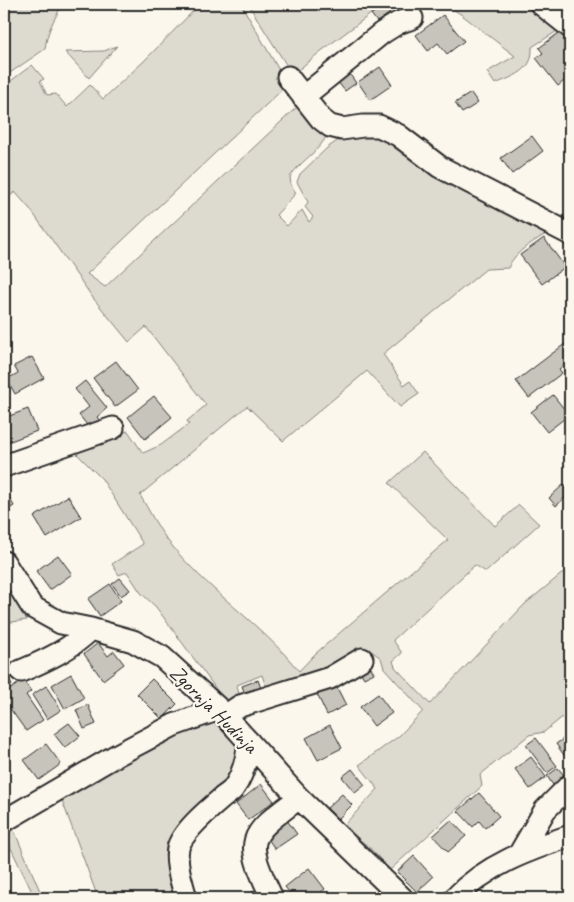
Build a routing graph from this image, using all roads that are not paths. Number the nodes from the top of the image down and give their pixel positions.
1 (541, 4) edge
2 (412, 18) dead end
3 (570, 27) edge
4 (288, 77) dead end
5 (303, 97) junction
6 (570, 234) edge
7 (113, 428) dead end
8 (4, 466) edge
9 (4, 562) edge
10 (91, 629) junction
11 (362, 659) dead end
12 (21, 671) dead end
13 (222, 712) junction
14 (249, 742) junction
15 (570, 785) edge
16 (300, 798) junction
17 (4, 821) edge
18 (570, 836) edge
19 (520, 853) junction
20 (186, 898) edge
21 (272, 898) edge
22 (402, 898) edge
23 (455, 898) edge

1 - 3 street
2 - 5 street
4 - 5 street
5 - 6 street
7 - 8 street
9 - 10 street, Zgornja Hudinja
10 - 12 street
10 - 13 street, Zgornja Hudinja
11 - 13 street
13 - 14 street, Zgornja Hudinja
13 - 17 street
14 - 16 street, Zgornja Hudinja
14 - 20 street
15 - 19 street
16 - 21 street
16 - 22 street, Zgornja Hudinja
18 - 19 street
19 - 23 street

